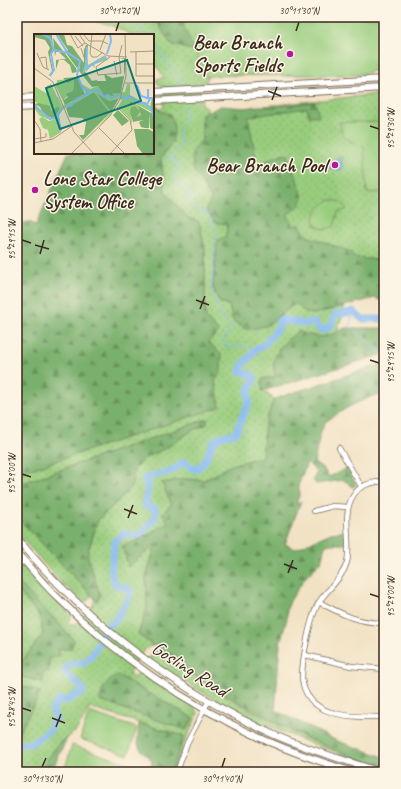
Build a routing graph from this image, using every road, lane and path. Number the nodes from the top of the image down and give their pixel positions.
1 (384, 79) edge
2 (384, 88) edge
3 (154, 92) edge
4 (34, 97) edge
5 (17, 98) edge
6 (154, 101) edge
7 (34, 107) edge
8 (17, 108) edge
9 (339, 448) dead end
10 (384, 481) edge
11 (361, 486) junction
12 (348, 507) junction
13 (314, 511) dead end
14 (17, 538) edge
15 (17, 553) edge
16 (24, 560) junction
17 (17, 567) edge
18 (319, 602) junction
19 (384, 623) edge
20 (305, 655) junction
21 (384, 669) edge
22 (208, 702) junction
23 (204, 710) junction
24 (384, 716) edge
25 (177, 772) edge
26 (353, 772) edge
27 (381, 772) edge

1 - 3 main road
2 - 6 main road
4 - 5 main road
7 - 8 main road
9 - 11 street
10 - 11 street
11 - 12 street
12 - 13 street
12 - 18 street
14 - 22 main road, Gosling Road
15 - 16 main road, Gosling Road
16 - 17 street
16 - 23 main road, Gosling Road
18 - 19 street
18 - 20 street
20 - 21 street
20 - 24 street
22 - 23 street
22 - 27 main road, Gosling Road
23 - 25 street
23 - 26 main road, Gosling Road

